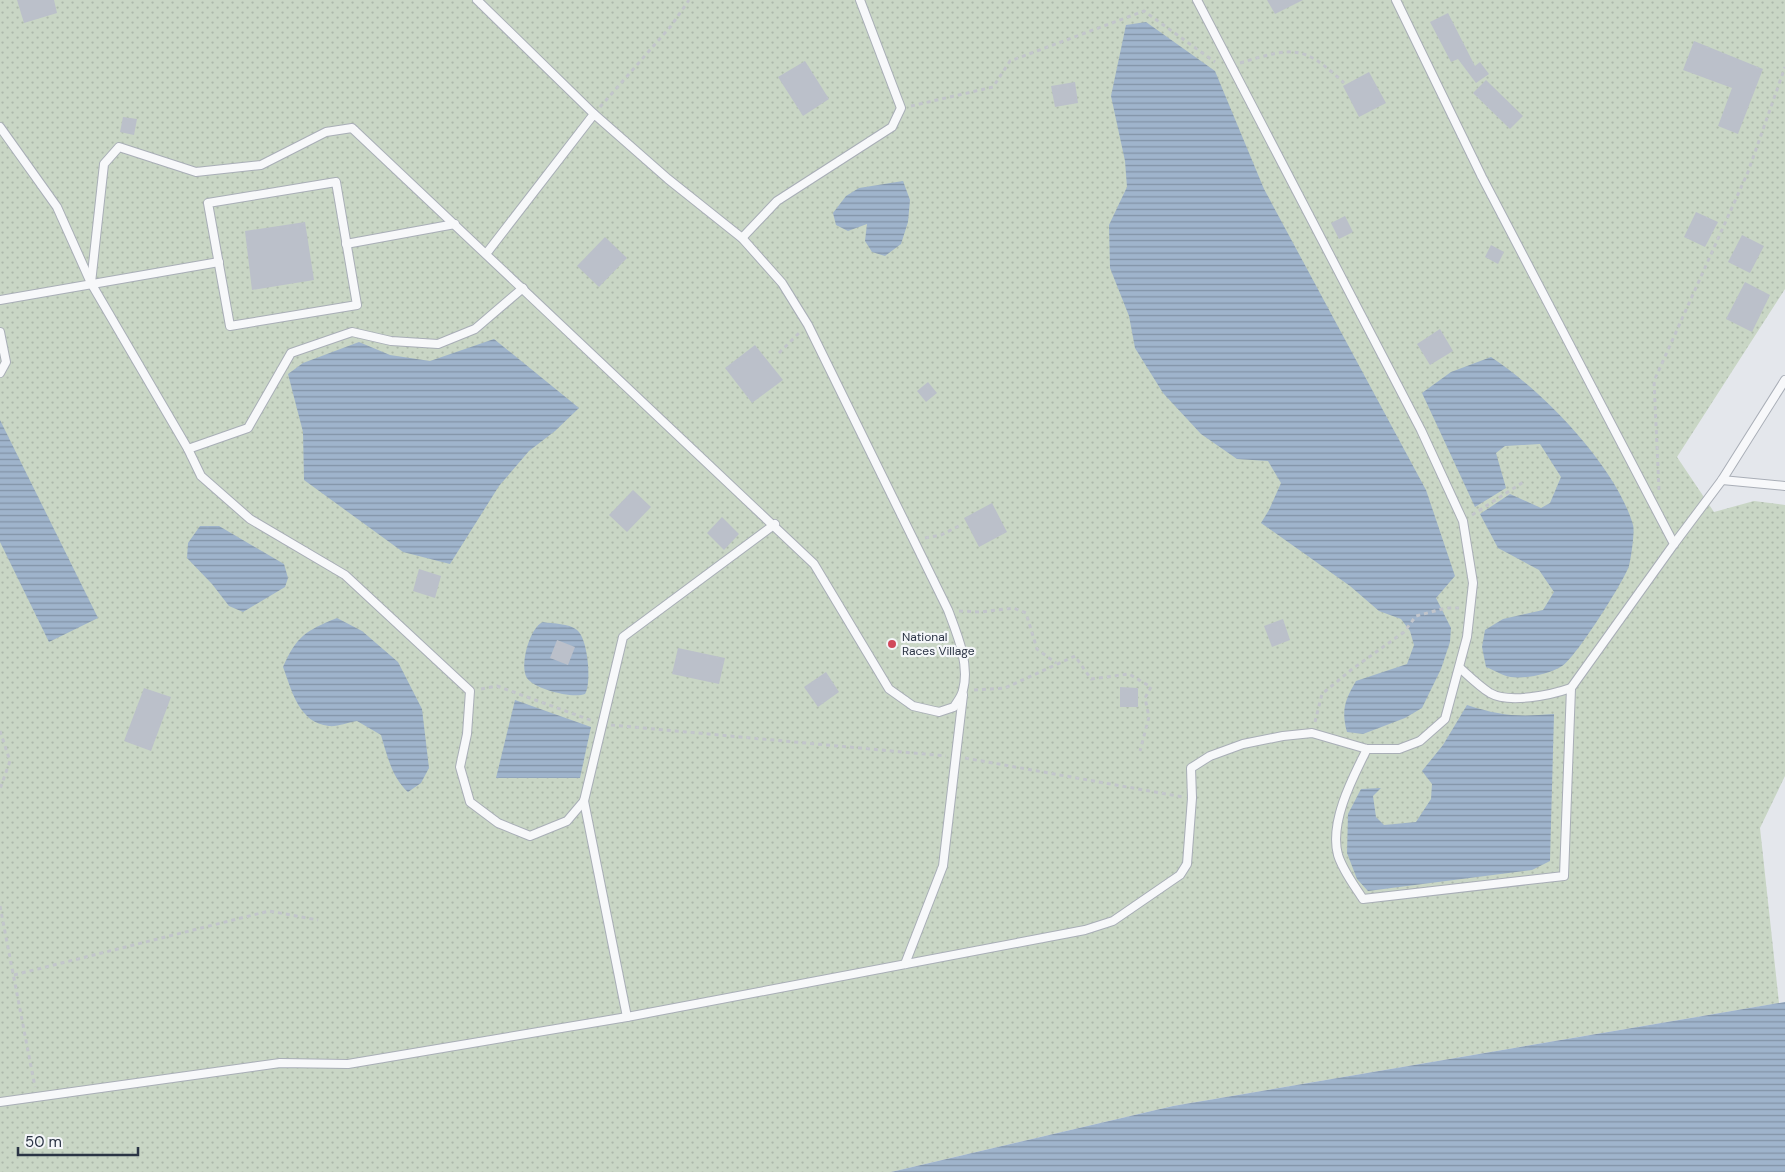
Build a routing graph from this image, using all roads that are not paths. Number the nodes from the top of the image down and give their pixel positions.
1 (477, 0) edge
2 (860, 0) edge
3 (1197, 0) edge
4 (1396, 0) edge
5 (594, 114) junction
6 (2, 132) edge
7 (455, 224) junction
8 (742, 238) junction
9 (346, 244) junction
10 (486, 254) junction
11 (218, 262) junction
12 (91, 283) junction
13 (523, 288) junction
14 (0, 300) edge
15 (0, 332) edge
16 (0, 373) edge
17 (1785, 380) edge
18 (188, 449) junction
19 (1722, 480) junction
20 (1785, 486) edge
21 (774, 524) junction
22 (1674, 544) junction
23 (1460, 668) junction
24 (1571, 688) junction
25 (964, 691) junction
26 (1367, 749) junction
27 (584, 801) junction
28 (905, 964) junction
29 (627, 1017) junction
30 (0, 1102) edge

1 - 5 lane
2 - 8 lane
3 - 23 lane
4 - 22 lane
5 - 8 lane
5 - 10 lane
6 - 12 lane
7 - 9 lane
7 - 10 lane
7 - 12 lane
8 - 25 lane
9 - 11 lane
9 - 11 lane
10 - 13 lane
11 - 12 lane
12 - 14 lane
12 - 18 lane
13 - 18 lane
13 - 21 lane
15 - 16 lane
17 - 19 lane
18 - 27 lane
19 - 20 lane
19 - 22 lane
21 - 25 lane
21 - 27 lane
22 - 24 lane
23 - 24 lane
23 - 26 lane
24 - 26 lane
25 - 28 lane
26 - 28 lane
27 - 29 lane
28 - 29 lane
29 - 30 lane

